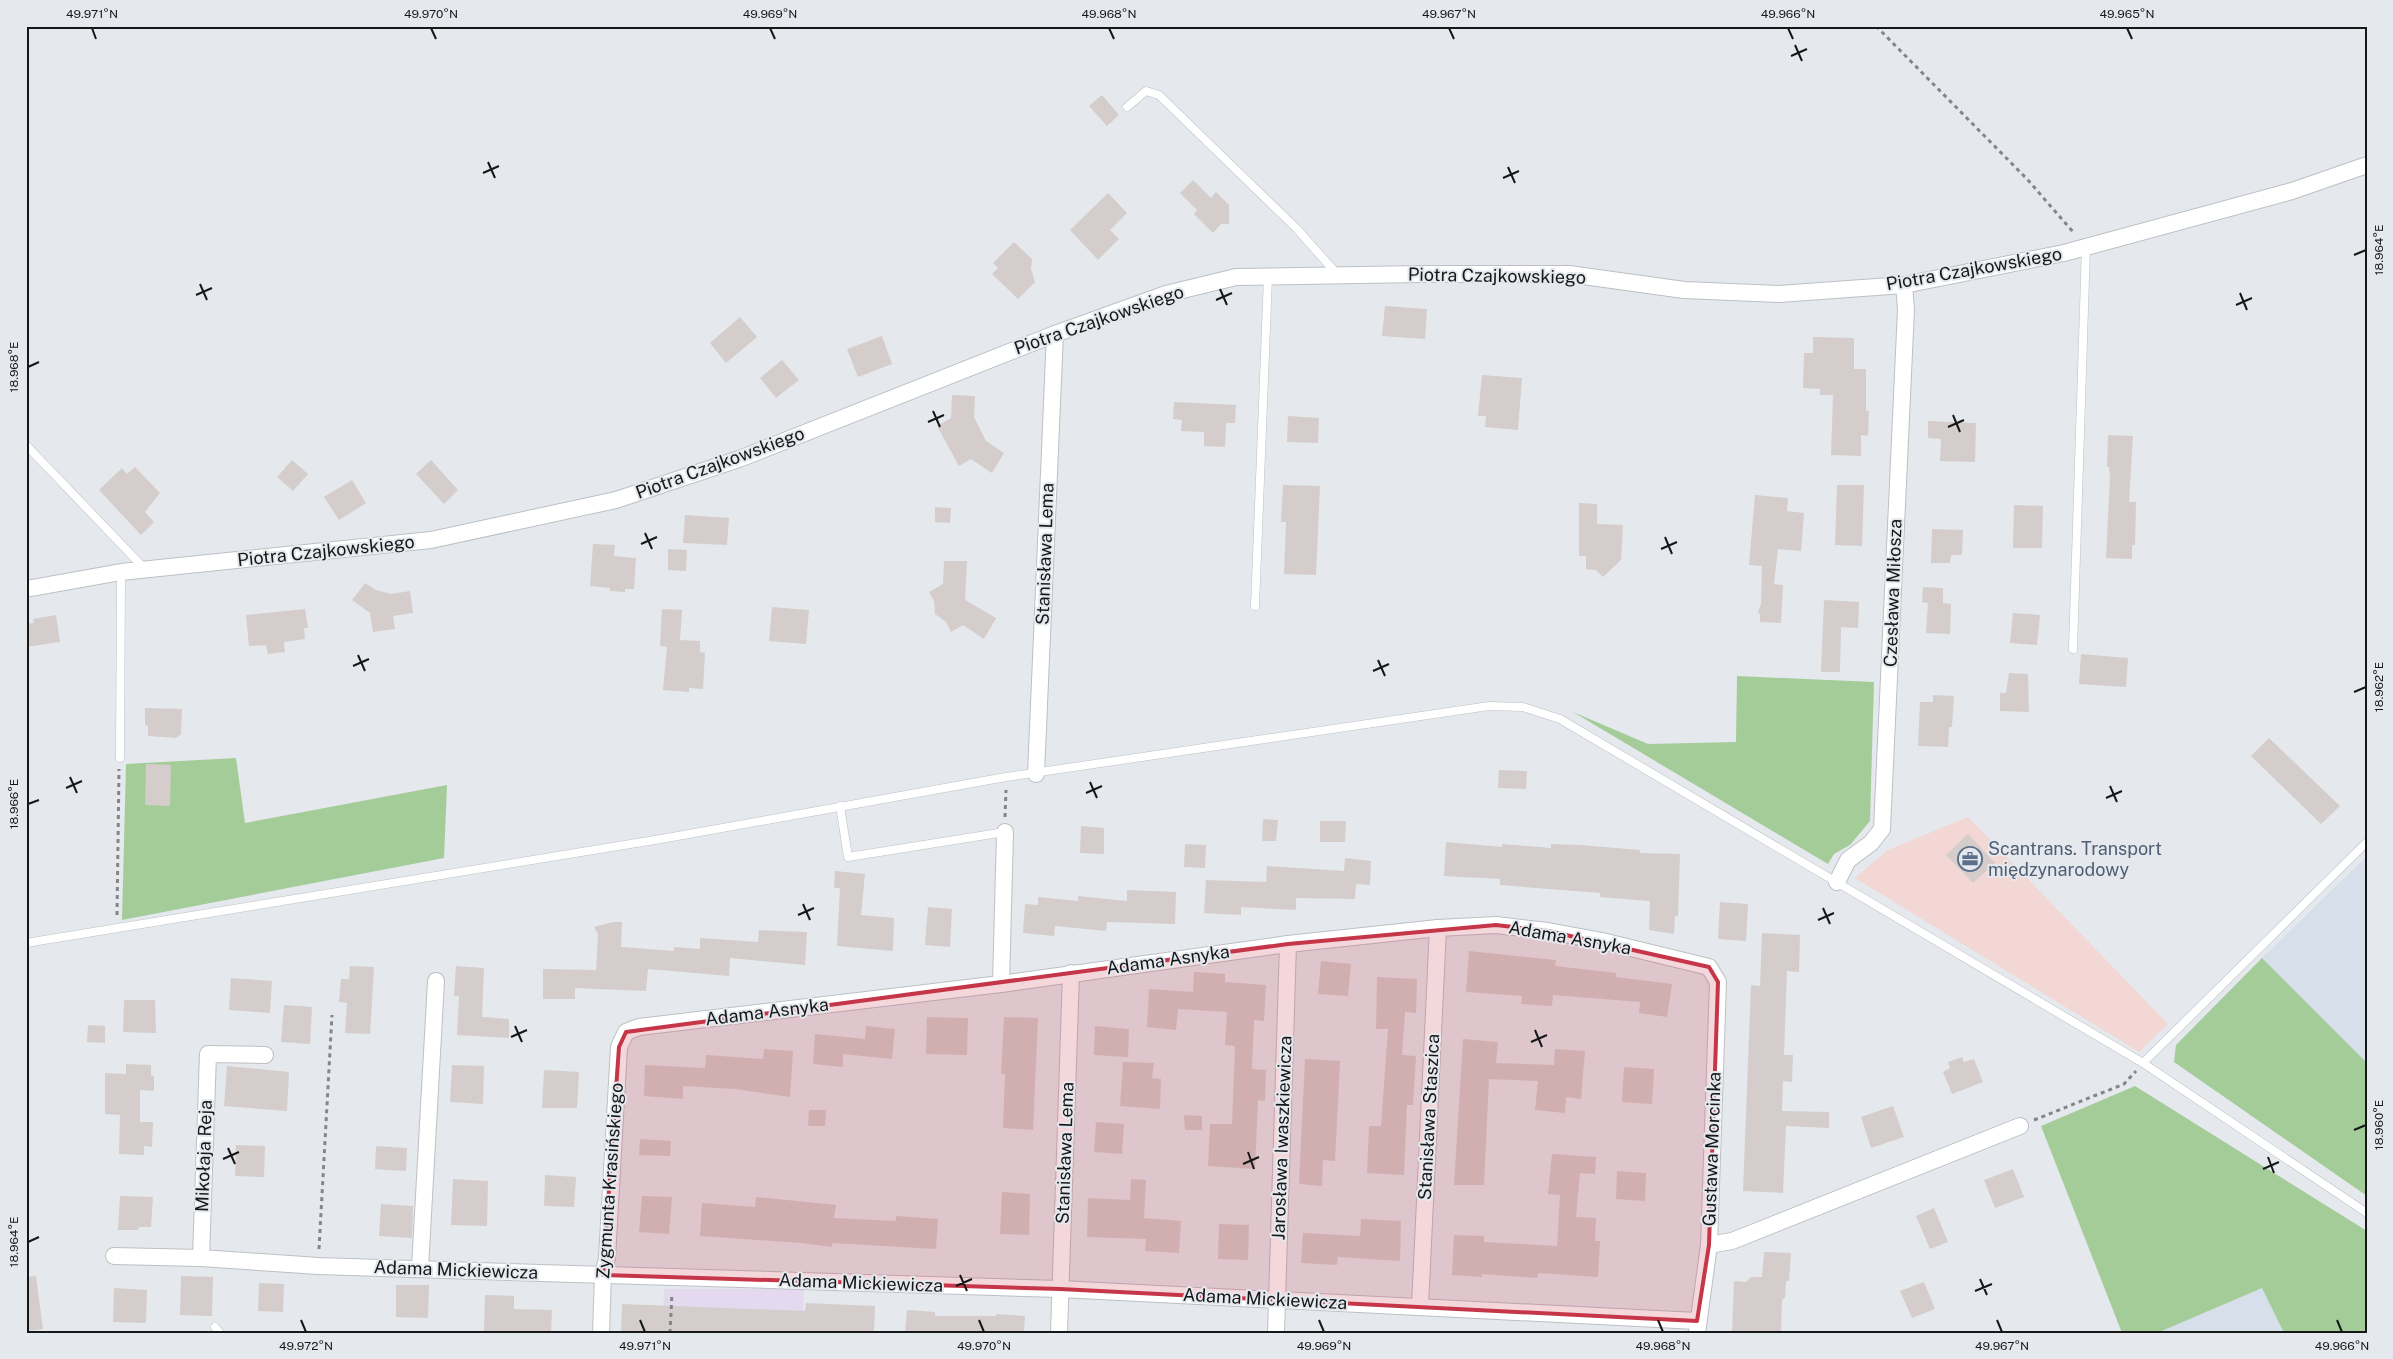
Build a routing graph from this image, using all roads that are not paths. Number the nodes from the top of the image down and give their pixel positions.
1 (1127, 107) dead end
2 (2367, 165) edge
3 (2086, 247) junction
4 (1339, 276) junction
5 (1268, 277) junction
6 (1904, 285) junction
7 (1055, 334) junction
8 (26, 445) edge
9 (145, 569) junction
10 (121, 572) junction
11 (26, 589) edge
12 (1255, 606) dead end
13 (2073, 648) dead end
14 (120, 758) road end
15 (1036, 774) junction
16 (840, 806) junction
17 (1004, 832) joint
18 (2367, 842) edge
19 (1837, 882) junction
20 (1438, 928) junction
21 (26, 943) edge
22 (1288, 944) junction
23 (1709, 967) joint
24 (1072, 973) junction
25 (436, 981) dead end
26 (1001, 984) junction
27 (626, 1032) joint
28 (265, 1055) dead end
29 (2143, 1063) junction
30 (2020, 1126) road end
31 (2367, 1213) edge
32 (1709, 1245) junction
33 (114, 1256) dead end
34 (201, 1258) junction
35 (420, 1268) junction
36 (603, 1275) junction
37 (1060, 1289) junction
38 (1277, 1300) junction
39 (1420, 1306) junction
40 (1697, 1327) edge
41 (601, 1333) edge
42 (1059, 1333) edge
43 (1276, 1333) edge

1 - 4 lane
2 - 3 street, Piotra Czajkowskiego
3 - 6 street, Piotra Czajkowskiego
3 - 13 lane
4 - 5 street, Piotra Czajkowskiego
4 - 6 street, Piotra Czajkowskiego
5 - 7 street, Piotra Czajkowskiego
5 - 12 lane
6 - 19 street, Czesława Miłosza
7 - 9 street, Piotra Czajkowskiego
7 - 15 street, Stanisława Lema
8 - 9 lane
9 - 10 street, Piotra Czajkowskiego
10 - 11 street, Piotra Czajkowskiego
10 - 14 lane
15 - 16 lane
15 - 19 lane
16 - 17 lane
16 - 21 lane
17 - 26 street
18 - 29 lane
19 - 29 lane
20 - 22 street, Adama Asnyka
20 - 23 street, Adama Asnyka
20 - 39 street, Stanisława Staszica
22 - 24 street, Adama Asnyka
22 - 38 street, Jarosława Iwaszkiewicza
23 - 32 street, Gustawa Morcinka
24 - 26 street, Adama Asnyka
24 - 37 street, Stanisława Lema
25 - 35 street
26 - 27 street, Adama Asnyka
27 - 36 street, Zygmunta Krasińskiego
28 - 34 street, Mikołaja Reja
29 - 31 lane
30 - 32 street
32 - 40 street, Gustawa Morcinka
33 - 34 street, Adama Mickiewicza
34 - 35 street, Adama Mickiewicza
35 - 36 street, Adama Mickiewicza
36 - 37 street, Adama Mickiewicza
36 - 41 street, Zygmunta Krasińskiego
37 - 38 street, Adama Mickiewicza
37 - 42 street, Stanisława Lema
38 - 39 street, Adama Mickiewicza
38 - 43 street, Jarosława Iwaszkiewicza
39 - 40 street, Adama Mickiewicza

